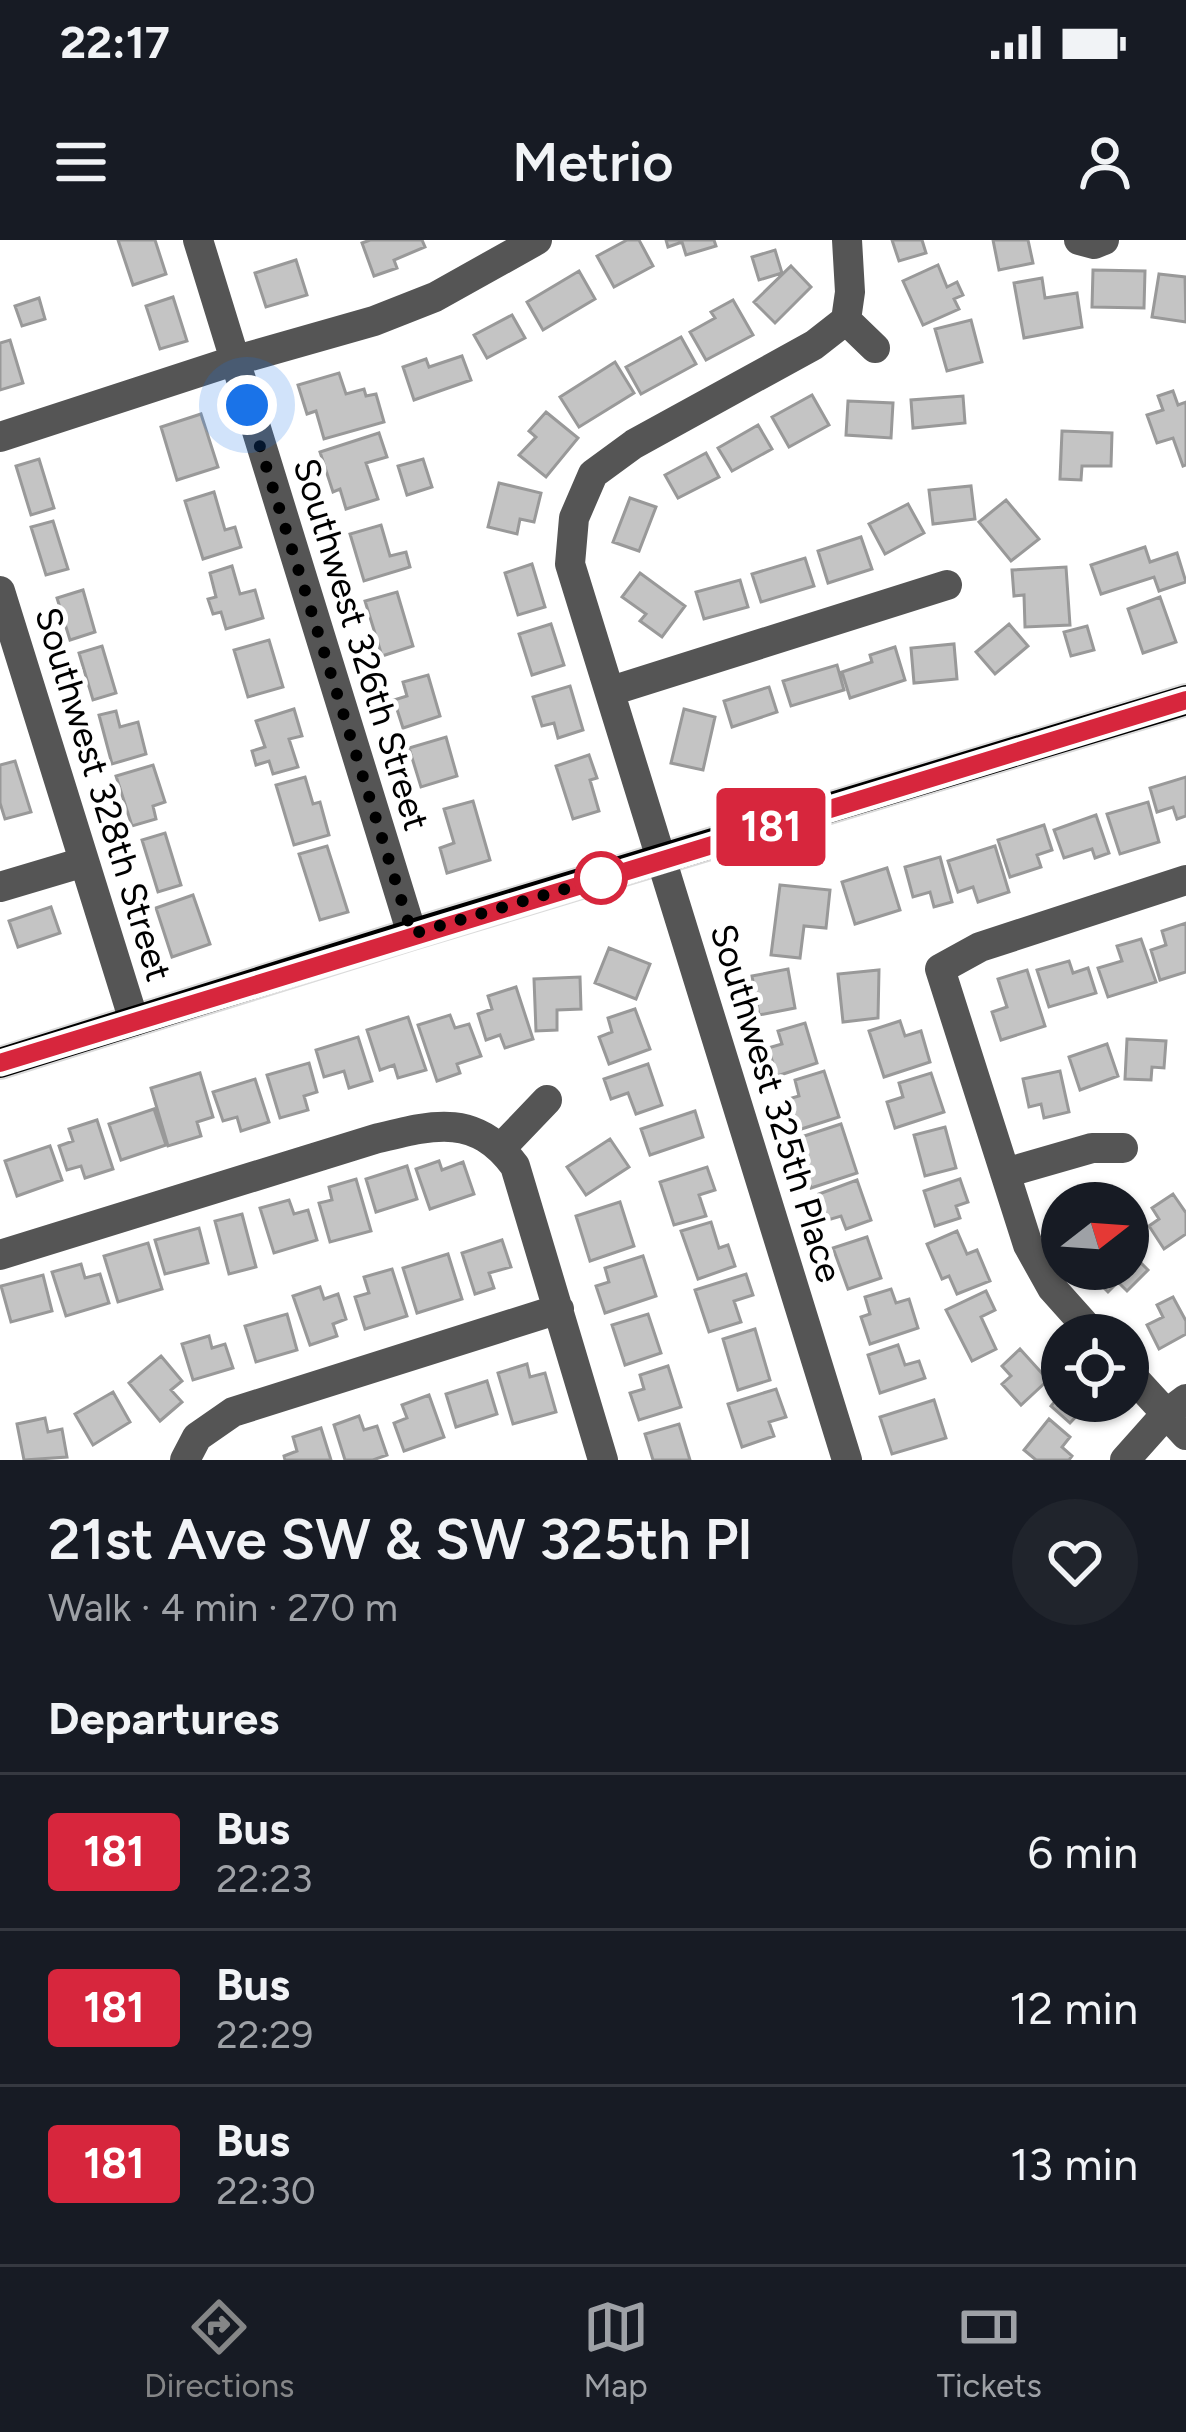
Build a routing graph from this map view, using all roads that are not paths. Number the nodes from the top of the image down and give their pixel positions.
1 (198, 240) edge
2 (537, 240) edge
3 (847, 240) edge
4 (1079, 240) edge
5 (1104, 240) edge
6 (846, 320) junction
7 (875, 348) dead end
8 (233, 361) junction
9 (0, 437) edge
10 (947, 585) dead end
11 (0, 591) edge
12 (5, 626) edge
13 (611, 691) junction
14 (1186, 700) edge
15 (661, 861) junction
16 (84, 862) junction
17 (1186, 880) edge
18 (0, 887) edge
19 (412, 934) junction
20 (134, 1021) junction
21 (0, 1063) edge
22 (547, 1100) dead end
23 (501, 1148) junction
24 (1123, 1148) dead end
25 (1005, 1173) junction
26 (0, 1255) edge
27 (559, 1310) junction
28 (1075, 1314) edge
29 (1149, 1390) edge
30 (1179, 1416) edge
31 (838, 1458) edge
32 (185, 1460) edge
33 (602, 1460) edge
34 (1125, 1460) edge

1 - 8 street, Southwest 326th Street
2 - 8 street
3 - 6 street
4 - 5 street
6 - 7 street
6 - 13 street, Southwest 325th Place
8 - 9 street
8 - 19 street, Southwest 326th Street
10 - 13 street
11 - 12 street, Southwest 328th Street
12 - 16 street, Southwest 328th Street
13 - 15 street, Southwest 325th Place
14 - 15 main road
15 - 19 main road
15 - 31 street, Southwest 325th Place
16 - 18 street
16 - 20 street, Southwest 328th Street
17 - 25 street
19 - 20 main road
20 - 21 main road
22 - 23 street
23 - 26 street
23 - 27 street
24 - 25 street
25 - 28 street
27 - 32 street
27 - 33 street
29 - 30 street
30 - 34 street

